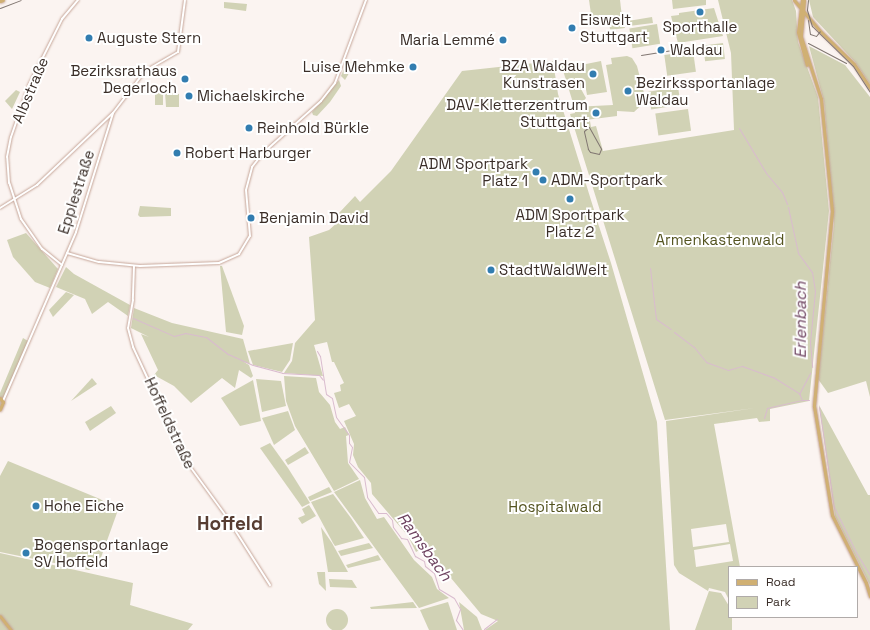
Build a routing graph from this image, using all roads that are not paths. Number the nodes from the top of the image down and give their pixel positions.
1 (78, 0) edge
2 (185, 0) edge
3 (366, 0) edge
4 (794, 0) edge
5 (803, 0) edge
6 (802, 10) junction
7 (810, 19) junction
8 (801, 26) junction
9 (799, 39) junction
10 (802, 44) junction
11 (815, 79) junction
12 (870, 88) edge
13 (113, 113) junction
14 (13, 199) junction
15 (0, 208) edge
16 (68, 253) junction
17 (62, 265) junction
18 (134, 266) junction
19 (1, 399) edge
20 (0, 409) edge
21 (858, 566) edge
22 (858, 566) edge
23 (270, 585) dead end
24 (870, 596) edge
25 (0, 616) edge
26 (11, 630) edge

1 - 14 street, Albstraße
2 - 13 street, Epplestraße
3 - 18 street
4 - 6 main road
5 - 6 main road
6 - 7 main road
6 - 8 main road
6 - 9 main road
7 - 8 main road
7 - 12 main road
8 - 10 main road
9 - 10 main road
9 - 11 main road
10 - 11 main road
11 - 22 main road
13 - 14 street
13 - 16 street, Epplestraße
14 - 15 street
14 - 17 street, Albstraße
16 - 17 street, Epplestraße
16 - 18 street
17 - 19 street, Epplestraße
18 - 23 street, Hoffeldstraße
19 - 20 main road, Epplestraße
21 - 24 main road
25 - 26 main road

